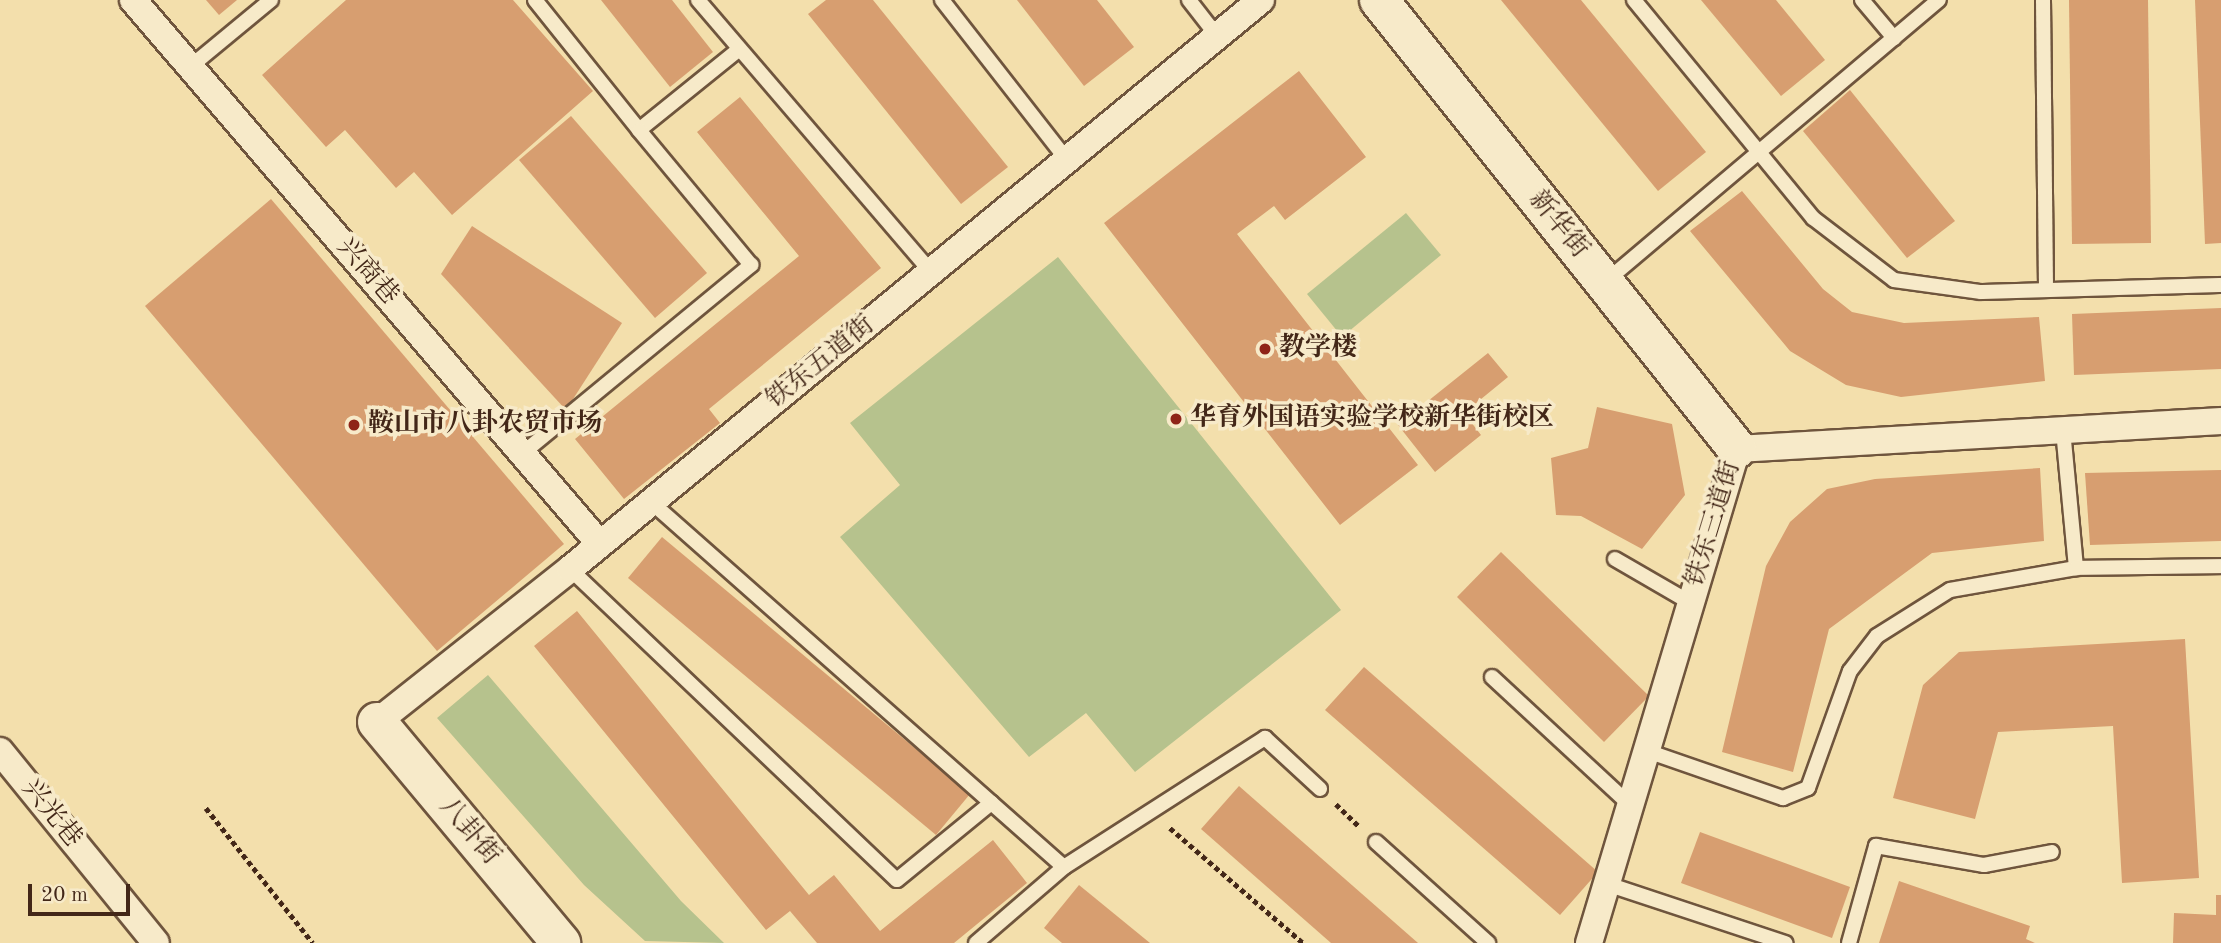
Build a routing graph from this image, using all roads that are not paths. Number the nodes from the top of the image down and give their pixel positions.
1 (133, 0) edge
2 (271, 0) edge
3 (535, 0) edge
4 (698, 0) edge
5 (942, 0) edge
6 (1189, 0) edge
7 (1261, 0) edge
8 (1379, 0) edge
9 (1634, 0) edge
10 (1862, 0) edge
11 (1939, 0) edge
12 (2043, 0) edge
13 (1217, 36) junction
14 (1894, 38) junction
15 (738, 50) junction
16 (190, 66) junction
17 (639, 130) junction
18 (1758, 153) junction
19 (1067, 160) junction
20 (931, 272) junction
21 (1604, 283) junction
22 (2221, 285) edge
23 (2046, 290) junction
24 (2221, 421) edge
25 (2063, 430) junction
26 (1737, 449) junction
27 (523, 453) junction
28 (651, 502) junction
29 (600, 544) junction
30 (1615, 559) dead end
31 (2221, 566) edge
32 (2076, 568) junction
33 (570, 569) junction
34 (1691, 603) junction
35 (1492, 677) dead end
36 (377, 722) joint
37 (0, 751) edge
38 (1647, 751) junction
39 (1320, 789) road end
40 (991, 803) junction
41 (1629, 804) junction
42 (1376, 842) road end
43 (2052, 852) dead end
44 (1064, 867) junction
45 (1607, 884) junction
46 (156, 943) edge
47 (561, 943) edge
48 (976, 943) edge
49 (1488, 943) edge
50 (1589, 943) edge
51 (1785, 943) edge
52 (1849, 943) edge

1 - 16 street, 兴商巷
2 - 16 lane
3 - 17 lane
4 - 15 lane
5 - 19 lane
6 - 13 lane
7 - 13 street, 铁东五道街
8 - 21 street, 新华街
9 - 18 lane
10 - 14 lane
11 - 14 lane
12 - 23 lane
13 - 19 street, 铁东五道街
14 - 18 lane
15 - 17 lane
15 - 20 lane
16 - 27 street, 兴商巷
17 - 27 lane
18 - 21 lane
18 - 23 lane
19 - 20 street, 铁东五道街
20 - 28 street, 铁东五道街
21 - 26 street, 新华街
22 - 23 lane
24 - 25 street, 铁东三道街
25 - 26 street, 铁东三道街
25 - 32 lane
26 - 34 street, 铁东三道街
27 - 29 street, 兴商巷
28 - 29 street, 铁东五道街
28 - 40 lane
29 - 33 street, 铁东五道街
30 - 34 lane
31 - 32 lane
32 - 38 lane
33 - 36 street, 铁东五道街
33 - 40 lane
34 - 38 street, 铁东三道街
35 - 41 lane
36 - 47 street, 八卦街
37 - 46 street, 兴光巷
38 - 41 street, 铁东三道街
39 - 44 lane
40 - 44 lane
41 - 45 street, 铁东三道街
42 - 49 lane
43 - 52 lane
44 - 48 lane
45 - 50 street, 铁东三道街
45 - 51 lane

